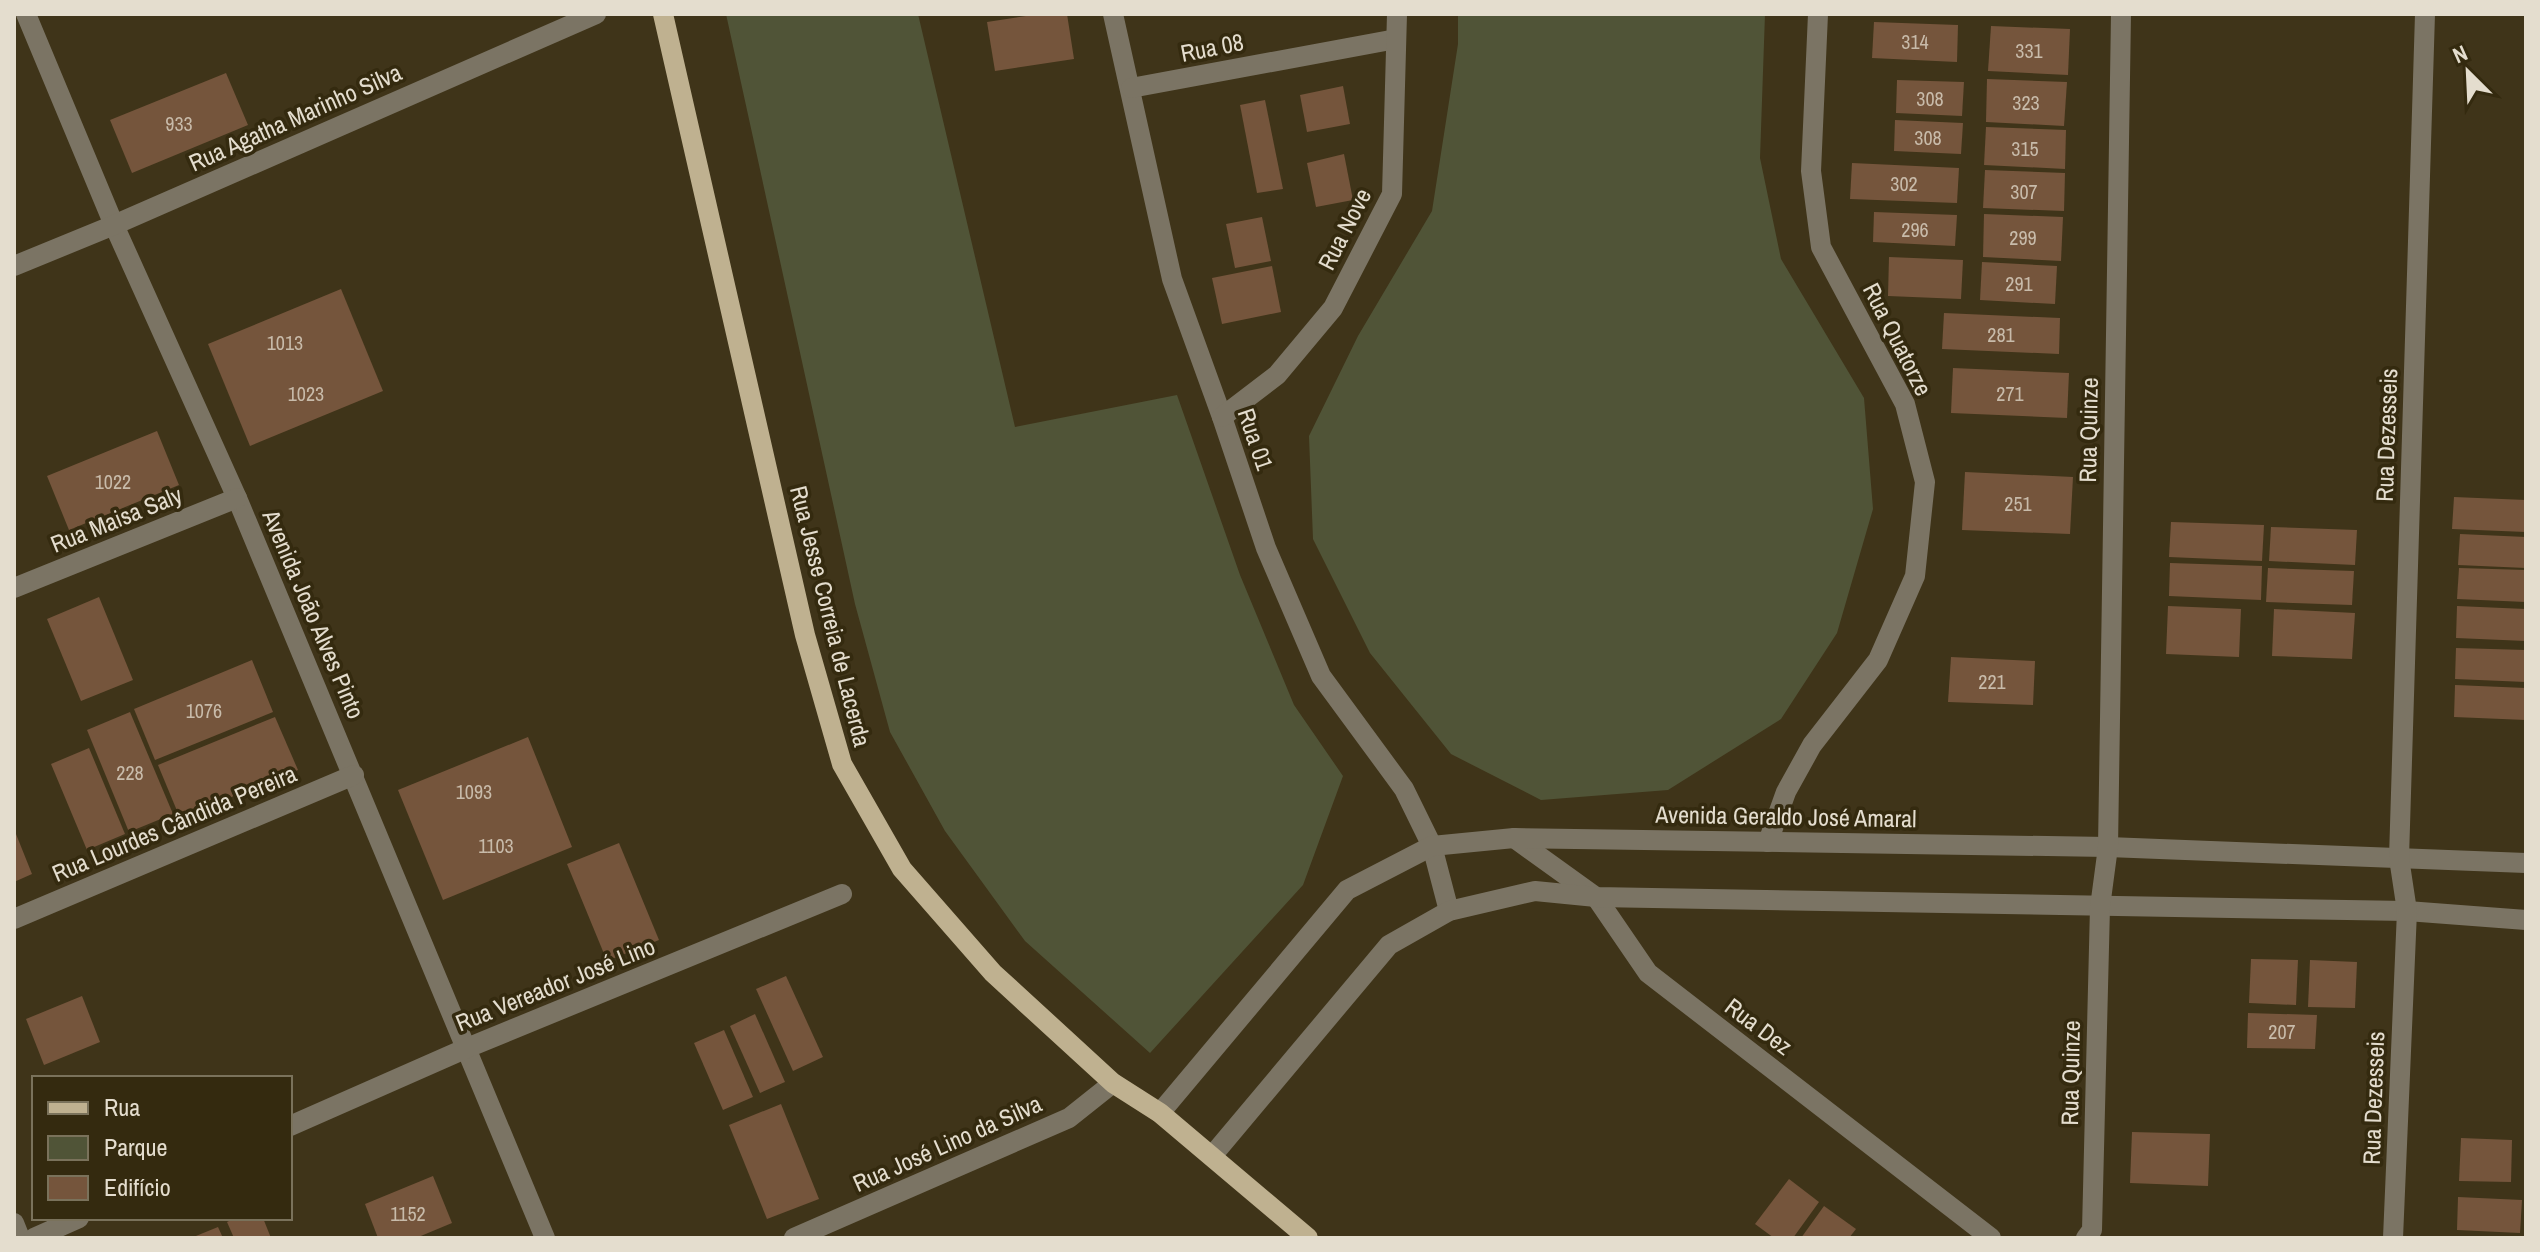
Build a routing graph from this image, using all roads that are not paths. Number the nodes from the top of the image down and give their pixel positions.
1 (26, 14) edge
2 (596, 14) edge
3 (663, 14) edge
4 (1113, 14) edge
5 (1397, 14) edge
6 (1818, 14) edge
7 (2121, 14) edge
8 (2425, 14) edge
9 (1396, 39) junction
10 (1131, 88) junction
11 (114, 225) junction
12 (14, 266) edge
13 (1222, 417) junction
14 (237, 498) junction
15 (14, 588) edge
16 (354, 775) junction
17 (1514, 838) junction
18 (1768, 842) junction
19 (1432, 846) junction
20 (2108, 847) junction
21 (2399, 858) junction
22 (2526, 863) edge
23 (842, 894) dead end
24 (1596, 897) junction
25 (2100, 907) junction
26 (1449, 911) junction
27 (2407, 911) junction
28 (14, 919) edge
29 (2526, 920) edge
30 (467, 1048) junction
31 (1113, 1083) junction
32 (1160, 1113) junction
33 (292, 1125) edge
34 (1212, 1156) junction
35 (74, 1220) edge
36 (14, 1223) edge
37 (20, 1238) edge
38 (34, 1238) edge
39 (545, 1238) edge
40 (794, 1238) edge
41 (1308, 1238) edge
42 (1991, 1238) edge
43 (2086, 1238) edge
44 (2393, 1238) edge

1 - 11 street, Avenida João Alves Pinto
2 - 11 street, Rua Agatha Marinho Silva
3 - 31 main road, Rua Jesse Correia de Lacerda
4 - 10 street, Rua 01
5 - 9 street, Rua Nove
6 - 18 street, Rua Quatorze
7 - 20 street, Rua Quinze
8 - 21 street, Rua Dezesseis
9 - 10 street, Rua 08
9 - 13 street, Rua Nove
10 - 13 street, Rua 01
11 - 12 street, Rua Agatha Marinho Silva
11 - 14 street, Avenida João Alves Pinto
13 - 19 street, Rua 01
14 - 15 street, Rua Maisa Saly
14 - 16 street, Avenida João Alves Pinto
16 - 28 street, Rua Lourdes Cândida Pereira
16 - 30 street, Avenida João Alves Pinto
17 - 18 street, Avenida Geraldo José Amaral
17 - 19 street, Avenida Geraldo José Amaral
17 - 24 street, Rua Dez
18 - 20 street, Avenida Geraldo José Amaral
19 - 26 street, Rua 01
19 - 32 street, Avenida Geraldo José Amaral
20 - 21 street, Avenida Geraldo José Amaral
20 - 25 street, Rua Quinze
21 - 22 street, Avenida Geraldo José Amaral
21 - 27 street, Rua Dezesseis
23 - 30 street, Rua Vereador José Lino
24 - 25 street
24 - 26 street
24 - 42 street, Rua Dez
25 - 27 street
25 - 43 street, Rua Quinze
26 - 34 street
27 - 29 street
27 - 44 street, Rua Dezesseis
30 - 33 street, Rua Vereador José Lino
30 - 39 street, Avenida João Alves Pinto
31 - 32 main road, Rua Jesse Correia de Lacerda
31 - 40 street, Rua José Lino da Silva
32 - 34 main road, Rua Jesse Correia de Lacerda
34 - 41 main road, Rua Jesse Correia de Lacerda
35 - 38 street
36 - 37 street

